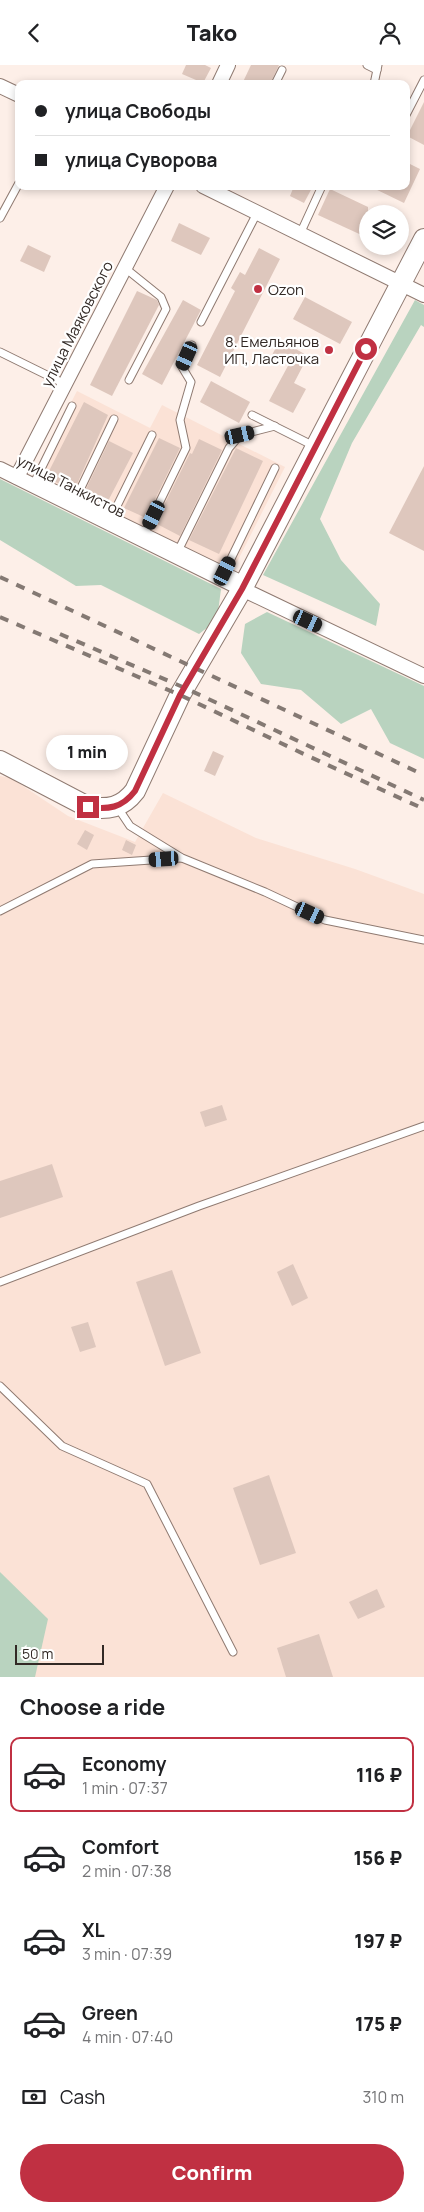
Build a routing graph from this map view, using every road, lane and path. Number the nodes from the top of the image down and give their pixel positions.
1 (228, 65) edge
2 (367, 65) edge
3 (377, 68) edge
4 (282, 70) dead end
5 (221, 80) edge
6 (277, 80) edge
7 (424, 80) edge
8 (0, 86) edge
9 (15, 93) edge
10 (410, 107) edge
11 (15, 190) edge
12 (165, 190) edge
13 (211, 190) edge
14 (320, 190) edge
15 (257, 213) junction
16 (0, 218) edge
17 (300, 234) junction
18 (424, 239) edge
19 (124, 268) junction
20 (400, 283) junction
21 (424, 295) edge
22 (202, 322) dead end
23 (192, 345) dead end
24 (0, 352) edge
25 (129, 381) dead end
26 (64, 384) junction
27 (72, 406) dead end
28 (252, 415) dead end
29 (114, 419) dead end
30 (275, 426) junction
31 (152, 435) dead end
32 (315, 447) junction
33 (275, 468) dead end
34 (0, 469) edge
35 (17, 477) junction
36 (76, 498) junction
37 (112, 515) junction
38 (145, 532) junction
39 (179, 549) junction
40 (225, 571) junction
41 (244, 585) junction
42 (424, 676) edge
43 (0, 761) edge
44 (117, 806) junction
45 (182, 858) junction
46 (0, 911) edge
47 (424, 940) edge
48 (424, 1126) edge
49 (0, 1283) edge
50 (0, 1386) edge
51 (233, 1652) dead end

1 - 5 street
2 - 3 lane
4 - 6 lane
7 - 10 lane
8 - 9 street
11 - 16 lane
12 - 19 street, улица Маяковского
13 - 15 street
14 - 17 lane
15 - 17 street
15 - 22 lane
17 - 20 street
18 - 20 street
19 - 25 lane
19 - 26 street, улица Маяковского
20 - 21 street
20 - 32 street
23 - 38 lane
24 - 26 lane
26 - 35 street, улица Маяковского
27 - 36 lane
28 - 30 lane
29 - 36 lane
30 - 32 lane
30 - 39 lane
31 - 37 lane
32 - 41 street
33 - 40 lane
34 - 35 street, улица Танкистов
35 - 41 street, улица Танкистов
36 - 37 lane
37 - 38 lane
38 - 39 lane
39 - 40 lane
40 - 41 lane
41 - 42 street, улица Танкистов
41 - 44 street
43 - 44 street
44 - 45 lane
45 - 46 lane
45 - 47 lane
48 - 49 lane
50 - 51 lane

